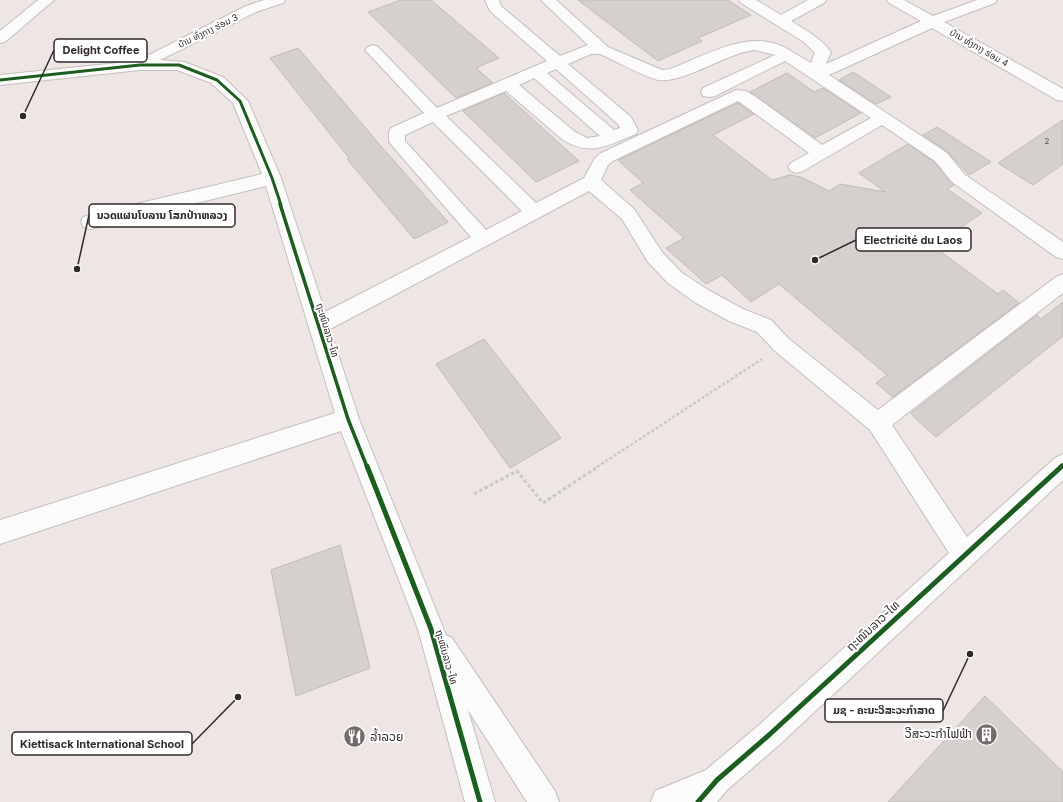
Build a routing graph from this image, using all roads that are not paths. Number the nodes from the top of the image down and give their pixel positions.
1 (46, 0) edge
2 (278, 0) edge
3 (492, 0) edge
4 (548, 0) edge
5 (746, 0) edge
6 (790, 0) edge
7 (819, 0) edge
8 (894, 0) edge
9 (990, 0) edge
10 (804, 8) junction
11 (781, 21) junction
12 (932, 22) junction
13 (0, 39) edge
14 (373, 50) dead end
15 (603, 50) junction
16 (786, 56) junction
17 (559, 62) junction
18 (140, 64) junction
19 (536, 72) junction
20 (817, 74) junction
21 (0, 80) edge
22 (508, 84) junction
23 (1063, 96) edge
24 (435, 115) junction
25 (883, 118) junction
26 (630, 130) junction
27 (612, 137) junction
28 (821, 153) junction
29 (797, 167) dead end
30 (272, 178) junction
31 (591, 182) junction
32 (534, 212) junction
33 (90, 222) dead end
34 (483, 239) junction
35 (1063, 252) edge
36 (1063, 282) edge
37 (318, 325) junction
38 (348, 419) junction
39 (878, 423) junction
40 (1063, 465) edge
41 (0, 532) edge
42 (965, 555) junction
43 (431, 629) junction
44 (717, 780) junction
45 (480, 802) edge
46 (544, 802) edge
47 (666, 802) edge
48 (698, 802) edge

1 - 13 street
2 - 18 street, ບ້ານ ທົ່ງກາງ ຮ່ອມ 3
3 - 17 street
4 - 15 street
5 - 11 street
6 - 10 street
7 - 10 street
8 - 12 street, ບ້ານ ທົ່ງກາງ ຮ່ອມ 4
9 - 12 street
10 - 11 street
11 - 20 street
12 - 20 street
12 - 23 street, ບ້ານ ທົ່ງກາງ ຮ່ອມ 4
14 - 24 street
15 - 16 street
15 - 17 street
16 - 20 street
16 - 26 street
17 - 19 street
17 - 26 street
18 - 21 street, ຖະໜົນລາວ-ໄທ
18 - 30 street, ຖະໜົນລາວ-ໄທ
19 - 22 street
19 - 27 street
20 - 25 street
22 - 24 street
22 - 27 street
24 - 32 street
24 - 34 street
25 - 28 street
25 - 35 street
26 - 27 street
28 - 29 street
28 - 31 street
30 - 33 street
30 - 37 street, ຖະໜົນລາວ-ໄທ
31 - 32 street
31 - 39 street
32 - 34 street
34 - 37 street
36 - 39 street
37 - 38 street, ຖະໜົນລາວ-ໄທ
38 - 41 street
38 - 43 street, ຖະໜົນລາວ-ໄທ
39 - 42 street
40 - 42 street, ຖະໜົນລາວ-ໄທ
42 - 44 street, ຖະໜົນລາວ-ໄທ
43 - 45 street, ຖະໜົນລາວ-ໄທ
43 - 46 street, ຖະໜົນລາວ-ໄທ
44 - 47 street, ຖະໜົນລາວ-ໄທ
44 - 48 street, ຖະໜົນລາວ-ໄທ

